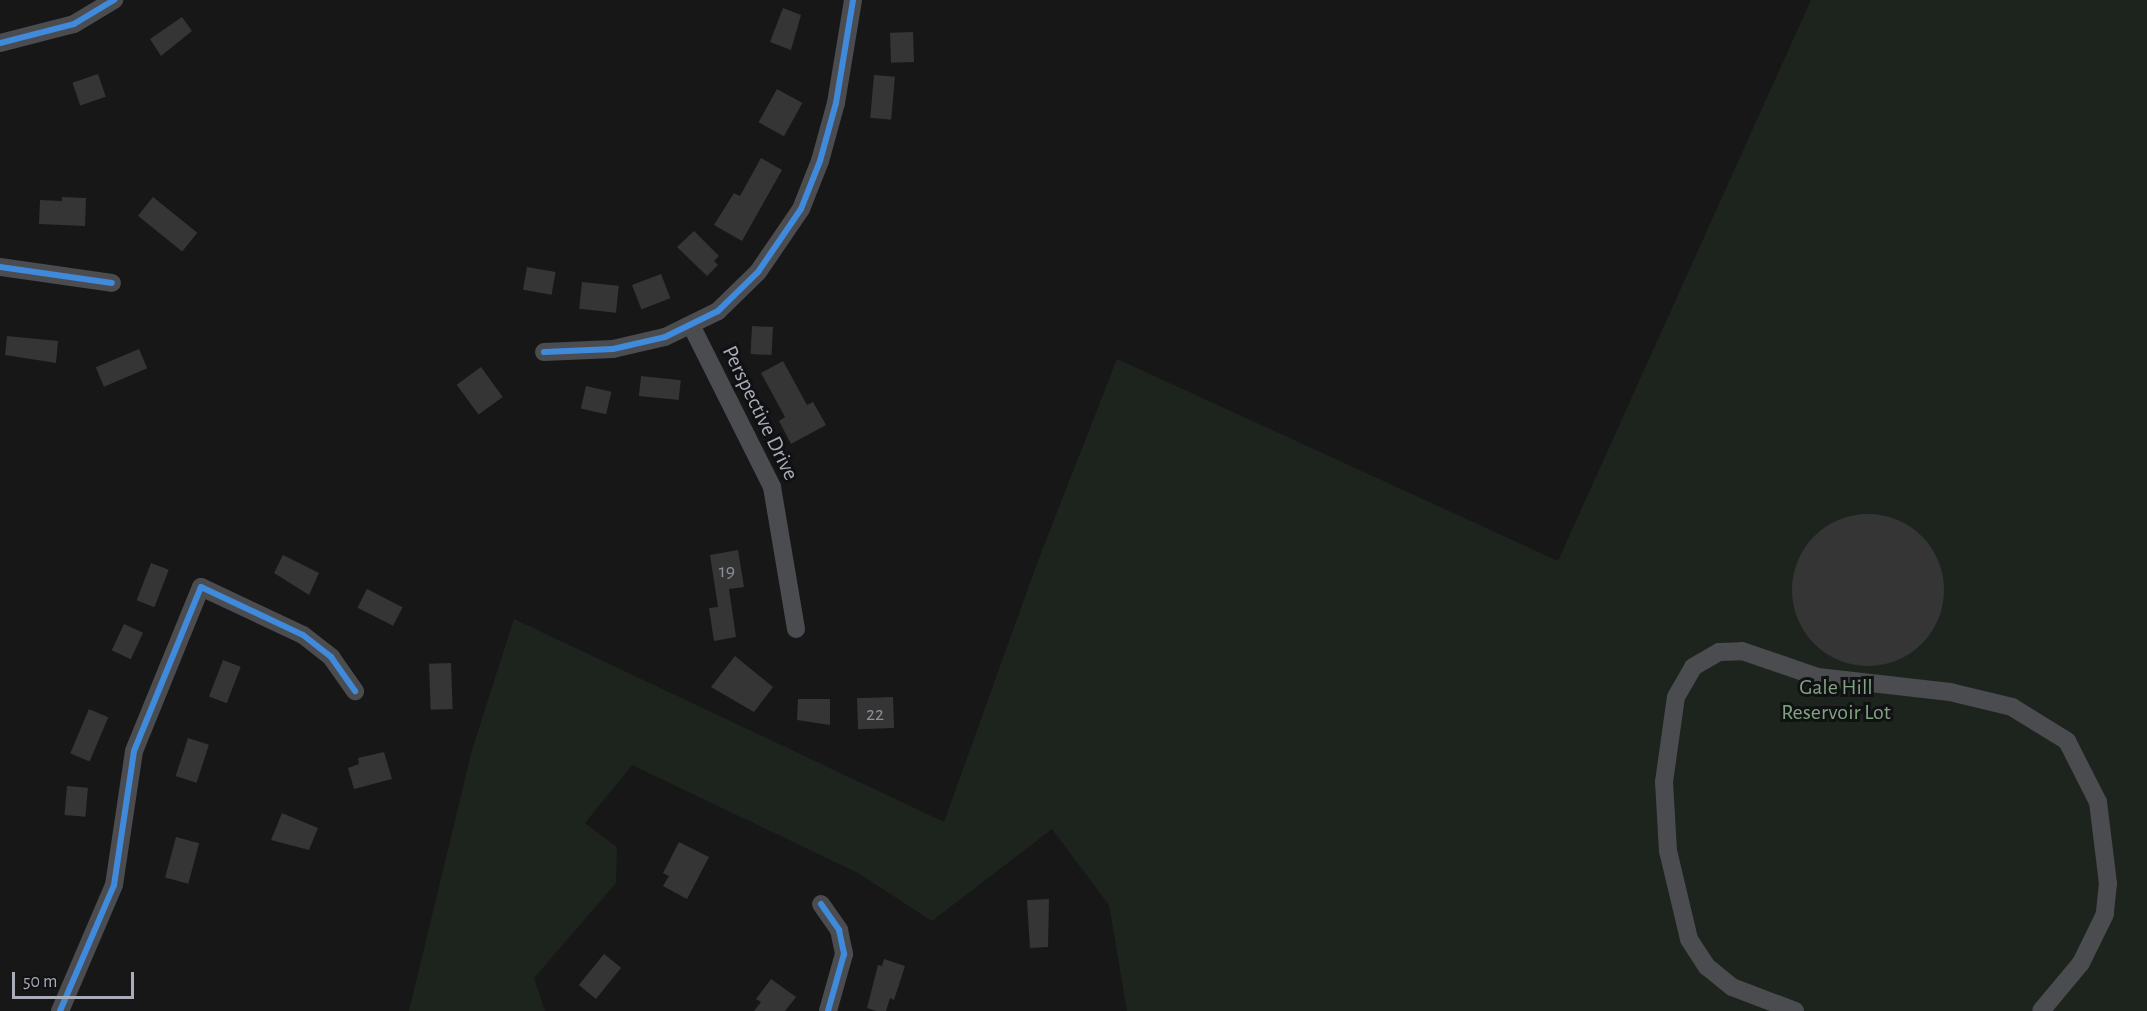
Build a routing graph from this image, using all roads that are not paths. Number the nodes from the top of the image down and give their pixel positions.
1 (114, 0) edge
2 (853, 0) edge
3 (0, 43) edge
4 (0, 267) edge
5 (112, 283) dead end
6 (692, 327) junction
7 (544, 352) dead end
8 (796, 629) dead end
9 (355, 691) dead end
10 (821, 904) dead end
11 (60, 1011) edge
12 (828, 1011) edge
13 (1795, 1011) edge
14 (2041, 1011) edge

1 - 3 street
2 - 6 street
4 - 5 street
6 - 7 street
6 - 8 street, Perspective Drive
9 - 11 street
10 - 12 street
13 - 14 street

